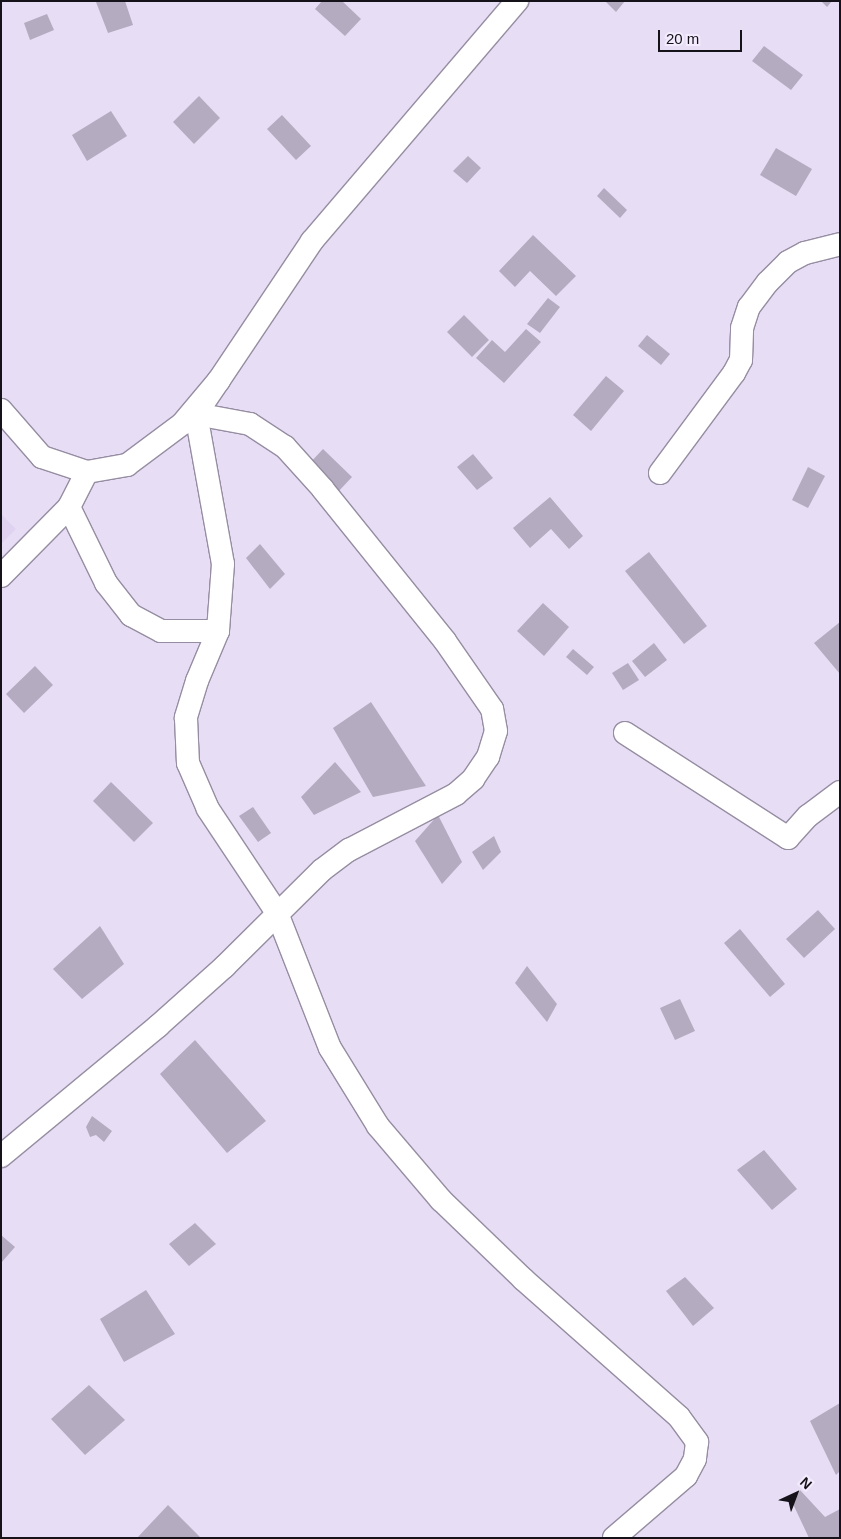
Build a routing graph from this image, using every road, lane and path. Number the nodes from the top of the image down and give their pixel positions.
1 (517, 1) edge
2 (840, 244) edge
3 (218, 380) junction
4 (1, 410) edge
5 (196, 414) junction
6 (86, 472) junction
7 (660, 473) dead end
8 (69, 507) junction
9 (1, 576) edge
10 (218, 631) junction
11 (625, 733) dead end
12 (840, 792) edge
13 (276, 913) junction
14 (1, 1156) edge
15 (614, 1538) edge

1 - 3 street
2 - 7 street
3 - 5 street
3 - 6 street
4 - 6 street
5 - 10 street
5 - 13 street
6 - 8 street
8 - 9 street
8 - 10 street
10 - 13 street
11 - 12 street
13 - 14 street
13 - 15 street

